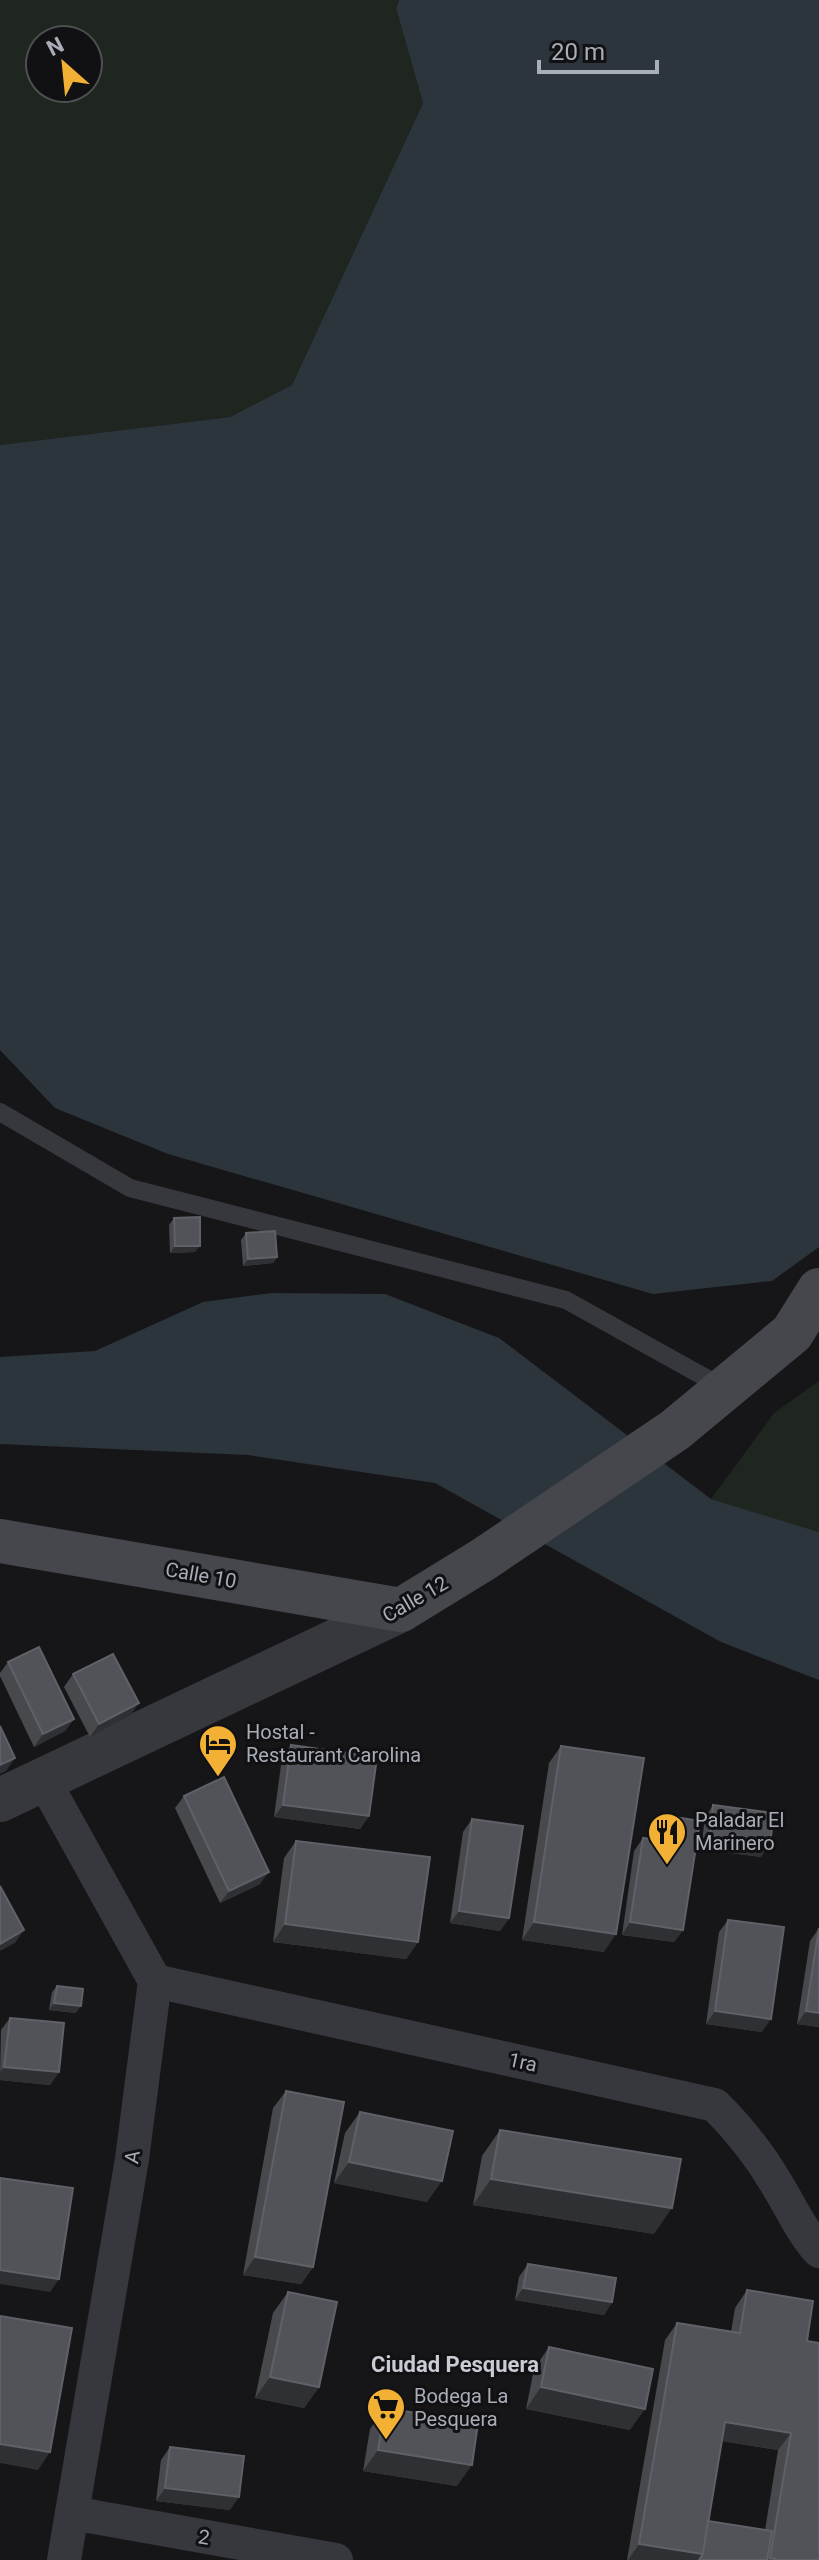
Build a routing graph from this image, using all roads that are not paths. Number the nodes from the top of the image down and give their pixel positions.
1 (0, 1112) edge
2 (819, 1290) edge
3 (805, 1329) edge
4 (726, 1390) junction
5 (0, 1541) edge
6 (401, 1610) junction
7 (43, 1779) junction
8 (0, 1800) edge
9 (155, 1981) junction
10 (819, 2251) edge
11 (72, 2513) junction
12 (64, 2560) edge
13 (336, 2560) edge

1 - 4 lane
2 - 3 main road, Calle 12
3 - 4 main road, Calle 12
4 - 6 main road, Calle 12
5 - 6 main road, Calle 10
6 - 7 street, Calle 12
7 - 8 street, Calle 12
7 - 9 street
9 - 10 street, 1ra
9 - 11 street, A
11 - 12 street, A
11 - 13 street, 2

